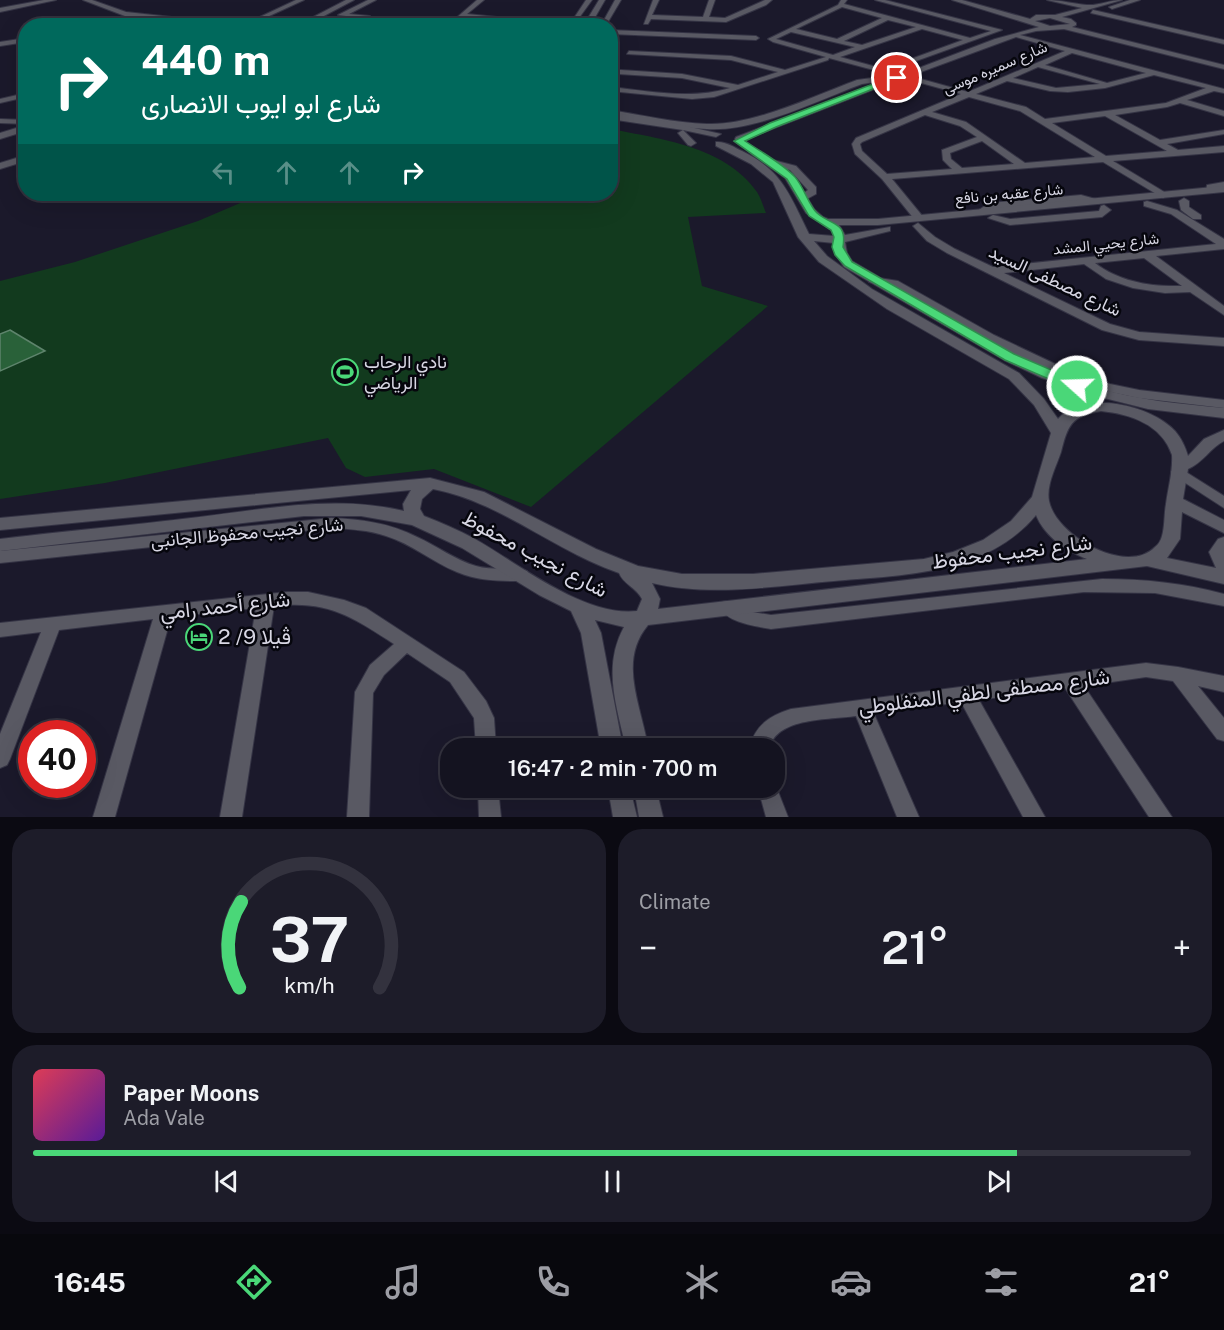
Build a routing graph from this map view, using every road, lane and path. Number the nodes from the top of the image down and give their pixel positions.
1 (31, 0) edge
2 (43, 0) edge
3 (53, 0) edge
4 (86, 0) edge
5 (293, 0) edge
6 (301, 0) edge
7 (351, 0) edge
8 (361, 0) edge
9 (373, 0) edge
10 (481, 0) edge
11 (589, 0) edge
12 (602, 0) edge
13 (612, 0) edge
14 (618, 0) edge
15 (656, 0) edge
16 (712, 0) edge
17 (754, 0) edge
18 (769, 0) edge
19 (835, 0) edge
20 (878, 0) edge
21 (946, 0) edge
22 (955, 0) edge
23 (971, 0) edge
24 (1042, 0) edge
25 (1050, 0) edge
26 (1104, 0) edge
27 (1119, 0) edge
28 (1137, 0) edge
29 (76, 1) edge
30 (1146, 1) edge
31 (843, 2) edge
32 (0, 7) edge
33 (334, 7) junction
34 (1095, 9) junction
35 (1106, 9) junction
36 (1079, 11) junction
37 (580, 12) junction
38 (595, 12) junction
39 (340, 14) junction
40 (462, 16) junction
41 (1021, 16) junction
42 (1041, 16) junction
43 (1050, 16) junction
44 (118, 17) junction
45 (324, 17) joint
46 (648, 17) junction
47 (889, 17) junction
48 (115, 18) edge
49 (128, 18) edge
50 (164, 18) edge
51 (253, 18) edge
52 (266, 18) edge
53 (313, 18) edge
54 (353, 18) edge
55 (460, 18) edge
56 (495, 18) edge
57 (576, 18) edge
58 (591, 18) edge
59 (600, 18) edge
60 (608, 18) edge
61 (949, 18) junction
62 (705, 20) junction
63 (1072, 22) junction
64 (1029, 25) junction
65 (924, 27) junction
66 (1058, 27) junction
67 (790, 30) junction
68 (998, 31) junction
69 (618, 34) edge
70 (639, 35) junction
71 (1019, 37) junction
72 (18, 39) edge
73 (757, 39) junction
74 (970, 40) junction
75 (772, 41) junction
76 (838, 41) junction
77 (1224, 41) edge
78 (0, 42) edge
79 (862, 47) junction
80 (1071, 51) junction
81 (629, 53) junction
82 (698, 56) junction
83 (829, 58) junction
84 (1038, 65) junction
85 (1224, 65) edge
86 (919, 69) junction
87 (621, 72) junction
88 (786, 72) junction
89 (1154, 72) junction
90 (894, 76) junction
91 (689, 77) junction
92 (618, 78) edge
93 (1005, 78) junction
94 (1224, 84) edge
95 (1108, 85) junction
96 (740, 88) junction
97 (1214, 88) junction
98 (618, 90) edge
99 (1224, 91) edge
100 (966, 94) junction
101 (18, 96) edge
102 (2, 98) edge
103 (1181, 101) junction
104 (1191, 104) junction
105 (924, 112) junction
106 (1224, 114) edge
107 (618, 115) edge
108 (1109, 115) junction
109 (618, 116) edge
110 (767, 121) junction
111 (0, 122) edge
112 (18, 122) edge
113 (618, 122) edge
114 (1045, 124) junction
115 (0, 129) edge
116 (18, 130) edge
117 (18, 131) edge
118 (1224, 132) edge
119 (683, 133) junction
120 (0, 136) edge
121 (736, 138) junction
122 (983, 138) junction
123 (715, 139) junction
124 (691, 143) dead end
125 (1158, 143) junction
126 (1224, 149) edge
127 (1175, 152) junction
128 (1106, 158) junction
129 (1094, 159) junction
130 (18, 160) edge
131 (1022, 165) junction
132 (0, 166) edge
133 (960, 171) junction
134 (885, 177) junction
135 (1224, 184) edge
136 (1224, 189) edge
137 (1211, 190) junction
138 (1163, 195) junction
139 (1224, 197) edge
140 (1148, 200) junction
141 (1184, 201) junction
142 (1101, 205) junction
143 (824, 222) junction
144 (919, 222) junction
145 (797, 225) junction
146 (882, 225) junction
147 (1224, 234) edge
148 (804, 237) junction
149 (838, 240) junction
150 (1224, 245) edge
151 (1147, 255) junction
152 (1086, 261) junction
153 (992, 271) junction
154 (1194, 288) junction
155 (1224, 311) edge
156 (1224, 342) edge
157 (1033, 364) junction
158 (1116, 403) junction
159 (1222, 408) edge
160 (1058, 433) junction
161 (1224, 435) edge
162 (1179, 469) junction
163 (430, 483) junction
164 (1040, 498) junction
165 (1174, 501) junction
166 (1224, 503) edge
167 (418, 520) junction
168 (0, 524) edge
169 (1224, 527) edge
170 (1224, 543) edge
171 (0, 545) edge
172 (0, 557) edge
173 (1148, 560) junction
174 (1122, 562) junction
175 (612, 564) junction
176 (1224, 567) edge
177 (521, 575) junction
178 (1224, 577) edge
179 (1224, 600) edge
180 (266, 601) junction
181 (579, 607) junction
182 (728, 608) junction
183 (164, 612) junction
184 (641, 620) junction
185 (53, 624) junction
186 (0, 630) edge
187 (406, 644) junction
188 (1178, 674) junction
189 (1070, 680) junction
190 (1224, 684) edge
191 (966, 694) junction
192 (862, 708) junction
193 (1224, 733) edge
194 (485, 738) edge
195 (610, 738) edge
196 (635, 738) edge
197 (762, 738) edge
198 (0, 759) edge
199 (489, 798) edge
200 (622, 798) edge
201 (647, 798) edge
202 (771, 798) edge
203 (104, 817) edge
204 (231, 817) edge
205 (358, 817) edge
206 (490, 817) edge
207 (625, 817) edge
208 (651, 817) edge
209 (777, 817) edge
210 (908, 817) edge
211 (1034, 817) edge
212 (1161, 817) edge

1 - 32 street
2 - 32 street
3 - 32 street
4 - 50 street
5 - 51 street
6 - 52 street
7 - 33 street
8 - 39 street
9 - 39 street
10 - 40 street
11 - 37 street
12 - 38 street
13 - 59 street
14 - 60 street
15 - 46 street
16 - 62 street
17 - 18 street
18 - 62 street
19 - 73 street
20 - 61 street
21 - 41 street
22 - 41 street
23 - 42 street
24 - 36 street
25 - 34 street
26 - 34 street
27 - 34 street
28 - 35 street
29 - 44 street
30 - 35 street
31 - 47 street
31 - 67 street
33 - 39 street
33 - 53 street
34 - 35 street
34 - 36 street
34 - 63 street
34 - 77 street
36 - 43 street
37 - 38 street
37 - 57 street
38 - 58 street
39 - 45 street
39 - 45 street
39 - 54 street
40 - 55 street
40 - 56 street
41 - 64 street
42 - 43 street
42 - 64 street
43 - 63 street
44 - 48 street
44 - 49 street
46 - 62 street
46 - 70 street
47 - 65 street
47 - 76 street
61 - 65 street
61 - 68 street
63 - 66 street
63 - 85 street
64 - 66 street
64 - 68 street
64 - 71 street
64 - 86 street
64 - 90 street
65 - 74 street
65 - 79 street
66 - 85 street
67 - 75 street
67 - 76 street
68 - 74 street
69 - 70 street
70 - 73 street
70 - 81 street
71 - 80 street
71 - 86 street
72 - 78 street
73 - 75 street
74 - 90 street
75 - 83 street
76 - 79 street
79 - 83 street
80 - 84 street, شارع سميره موسى
80 - 89 street
81 - 82 street
81 - 87 street
82 - 88 street
82 - 91 street
83 - 88 street
83 - 90 street
84 - 93 street, شارع سميره موسى
84 - 95 street
86 - 90 street
87 - 91 street
87 - 92 street
88 - 96 street
89 - 95 street
89 - 97 street
90 - 100 street
90 - 110 street
90 - 110 street
91 - 96 street
93 - 95 street
93 - 100 street, شارع سميره موسى
94 - 97 street
96 - 98 street
97 - 99 street
97 - 103 street
99 - 104 street
100 - 105 street, شارع سميره موسى
100 - 114 street
101 - 102 street
103 - 104 street
103 - 108 street
104 - 106 street
104 - 108 street
105 - 122 street
105 - 134 street, شارع سميره موسى
107 - 110 street
108 - 114 street
108 - 125 street
109 - 123 street
110 - 121 street
111 - 112 street
113 - 119 street
114 - 128 street
114 - 129 street
115 - 116 street
117 - 120 street
118 - 125 street
119 - 123 street
119 - 124 street
121 - 123 street
121 - 143 street
122 - 131 street
122 - 133 street
123 - 145 street
125 - 127 street
126 - 127 street
127 - 128 street
128 - 129 street
128 - 138 street
129 - 131 street
129 - 140 street
130 - 132 street
131 - 133 street
133 - 134 street
134 - 144 street, شارع سميره موسى
135 - 137 street
136 - 137 street, شارع عقبه بن نافع
137 - 138 street, شارع عقبه بن نافع
138 - 140 street, شارع عقبه بن نافع
139 - 141 street, شارع عقبه بن نافع
140 - 141 street, شارع عقبه بن نافع
140 - 142 street, شارع عقبه بن نافع
140 - 150 street
141 - 147 street
142 - 144 street, شارع عقبه بن نافع
142 - 144 street, شارع عقبه بن نافع
143 - 145 street, شارع عقبه بن نافع
143 - 146 street, شارع عقبه بن نافع
143 - 149 street
144 - 146 street, شارع عقبه بن نافع
144 - 153 street, شارع مصطفى السيد
145 - 148 street
146 - 149 street, شارع عقبه بن نافع
148 - 149 street, شارع عقبه بن نافع
148 - 160 street
149 - 157 street
150 - 151 street, شارع يحيي المشد
151 - 152 street, شارع يحيي المشد
151 - 154 street
152 - 153 street, شارع يحيي المشد
152 - 154 street
153 - 156 street, شارع مصطفى السيد
154 - 155 street
157 - 158 street
157 - 159 street
158 - 159 street
158 - 160 street
158 - 162 street
160 - 164 street
161 - 162 street
162 - 165 street
162 - 166 street
163 - 167 street
163 - 168 street, شارع نجيب محفوظ
163 - 175 street, شارع نجيب محفوظ
164 - 174 street
164 - 175 street, شارع نجيب محفوظ
165 - 169 street
165 - 173 street
167 - 171 street, شارع نجيب محفوظ
167 - 177 street, شارع نجيب محفوظ
170 - 176 street
172 - 177 street, شارع نجيب محفوظ الجانبى
173 - 174 street
173 - 178 street
174 - 182 street, شارع نجيب محفوظ
175 - 184 street
177 - 181 street, شارع نجيب محفوظ
179 - 182 street
180 - 183 street, شارع أحمد رامي
180 - 187 street, شارع أحمد رامي
180 - 204 street
181 - 184 street, شارع نجيب محفوظ
181 - 195 street
182 - 184 street, شارع نجيب محفوظ
183 - 185 street, شارع أحمد رامي
183 - 203 street
184 - 196 street
185 - 186 street, شارع أحمد رامي
185 - 198 street
187 - 194 street, شارع أحمد رامي
187 - 205 street
188 - 189 street, شارع مصطفى لطفي المنفلوطي
188 - 190 street, شارع مصطفى لطفي المنفلوطي
188 - 193 street
189 - 191 street, شارع مصطفى لطفي المنفلوطي
189 - 212 street
191 - 192 street, شارع مصطفى لطفي المنفلوطي
191 - 211 street
192 - 197 street, شارع مصطفى لطفي المنفلوطي
192 - 210 street
199 - 206 street
200 - 207 street
201 - 208 street
202 - 209 street

